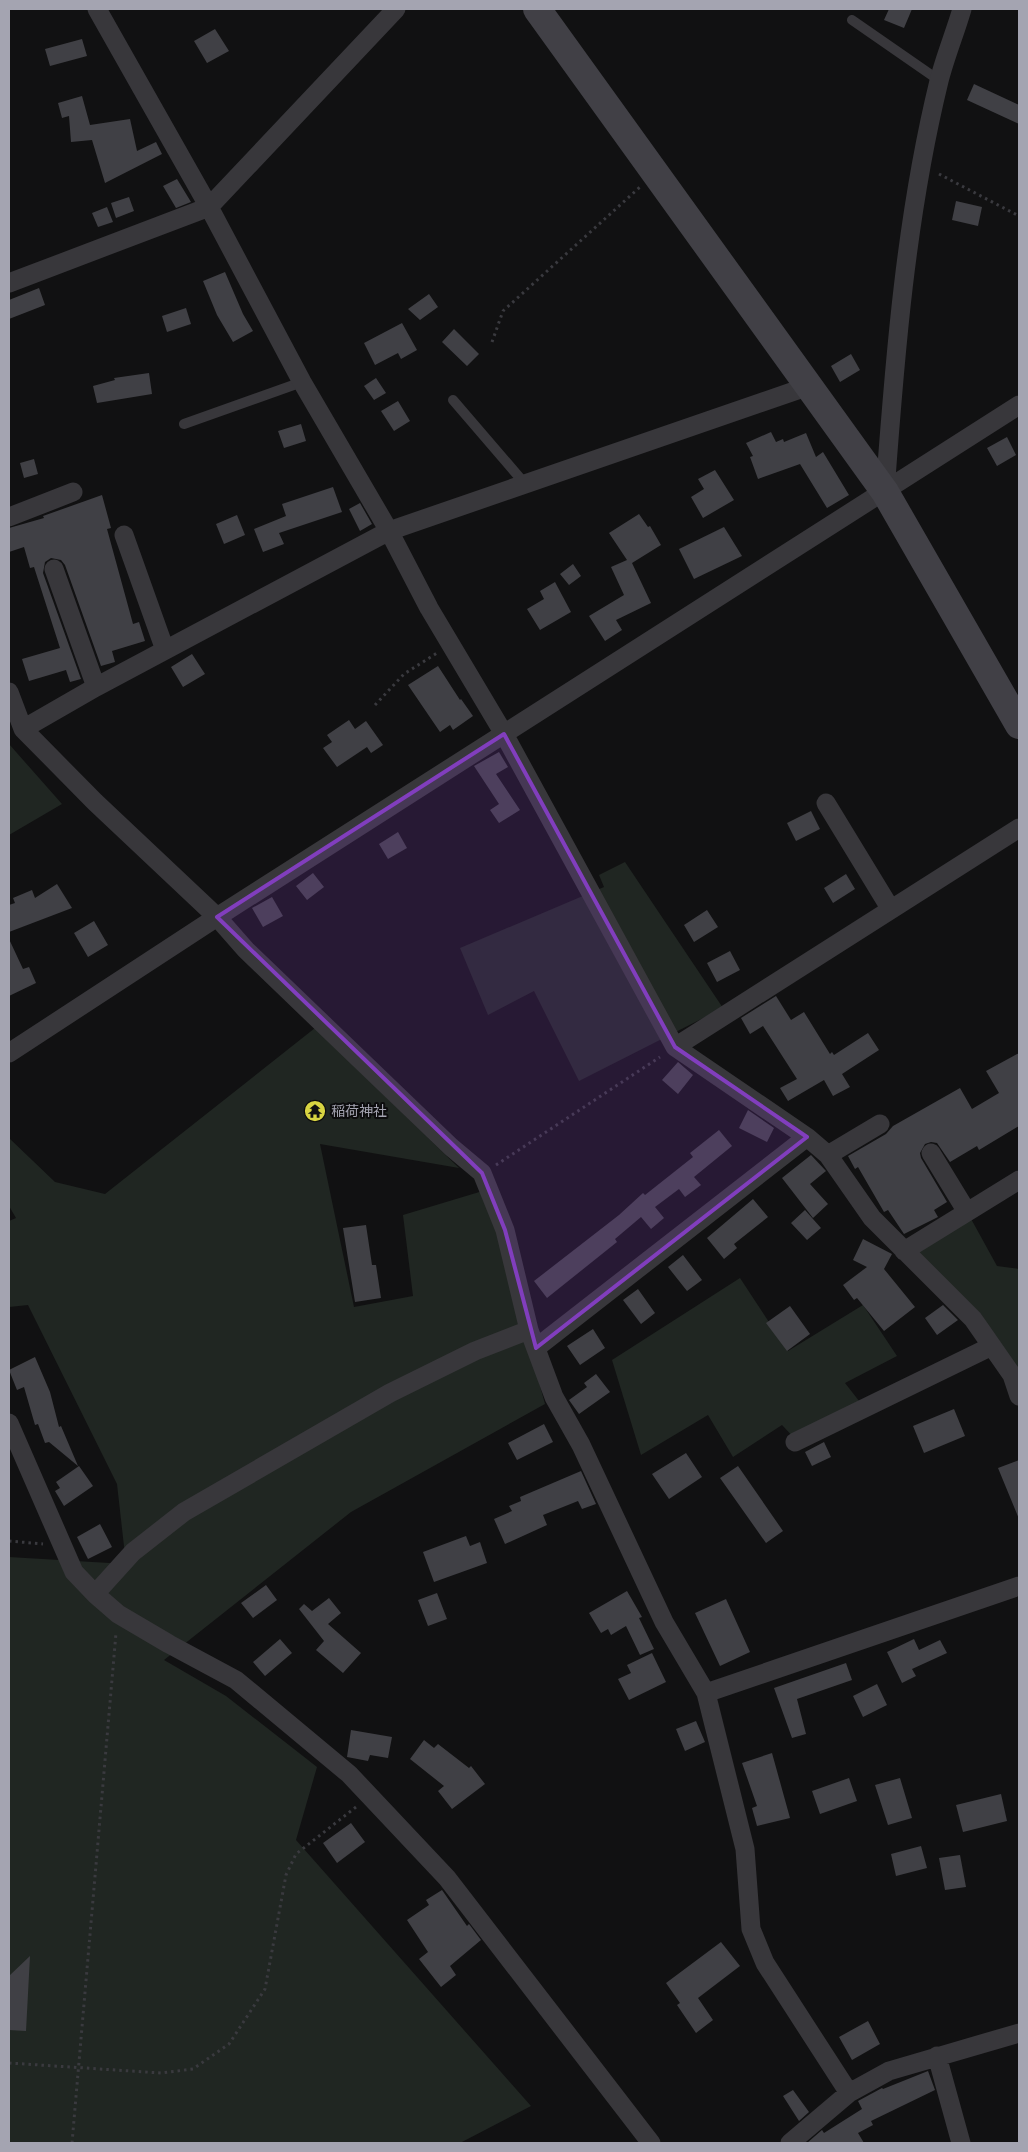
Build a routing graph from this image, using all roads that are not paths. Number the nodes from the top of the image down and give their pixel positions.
1 (97, 9) edge
2 (396, 9) edge
3 (537, 9) edge
4 (962, 9) edge
5 (852, 20) dead end
6 (940, 81) junction
7 (209, 208) junction
8 (9, 283) edge
9 (302, 382) junction
10 (809, 386) junction
11 (453, 400) dead end
12 (1019, 405) edge
13 (184, 424) dead end
14 (526, 485) junction
15 (74, 492) dead end
16 (885, 492) junction
17 (9, 517) edge
18 (389, 531) junction
19 (124, 535) dead end
20 (54, 569) dead end
21 (165, 650) junction
22 (96, 686) junction
23 (9, 692) edge
24 (1019, 725) edge
25 (23, 729) junction
26 (504, 734) junction
27 (826, 803) dead end
28 (1019, 828) edge
29 (890, 908) junction
30 (217, 917) junction
31 (675, 1047) junction
32 (9, 1053) edge
33 (880, 1124) dead end
34 (807, 1137) junction
35 (931, 1153) dead end
36 (828, 1155) junction
37 (1019, 1180) edge
38 (967, 1212) junction
39 (904, 1251) junction
40 (529, 1330) junction
41 (992, 1346) junction
42 (536, 1348) junction
43 (1016, 1373) edge
44 (1019, 1396) edge
45 (9, 1423) edge
46 (795, 1442) dead end
47 (1019, 1586) edge
48 (95, 1594) junction
49 (706, 1694) junction
50 (1019, 2033) edge
51 (937, 2056) junction
52 (849, 2093) junction
53 (651, 2143) edge
54 (790, 2143) edge
55 (961, 2143) edge

1 - 7 street
2 - 7 street
3 - 10 street
4 - 6 street
5 - 6 lane
6 - 16 street
7 - 8 street
7 - 9 street
9 - 13 lane
9 - 18 street
10 - 14 street
10 - 16 street
11 - 14 lane
12 - 16 street
14 - 18 street
15 - 17 street
16 - 24 street
16 - 26 street
18 - 21 street
18 - 26 street
19 - 21 street
20 - 22 street
21 - 22 street
22 - 25 street
23 - 25 street
25 - 30 street
26 - 30 street
26 - 31 street
27 - 29 street
28 - 29 street
29 - 31 street
30 - 32 street
30 - 40 street
31 - 34 street
33 - 36 street
34 - 36 street
34 - 42 street
35 - 38 street
36 - 39 street
37 - 38 street
38 - 39 street
39 - 41 street
40 - 42 street
40 - 48 street
41 - 43 street
41 - 46 street
42 - 49 street
43 - 44 street
45 - 48 street
47 - 49 street
48 - 53 street
49 - 52 street
50 - 51 street
51 - 52 street
51 - 55 street
52 - 54 street

